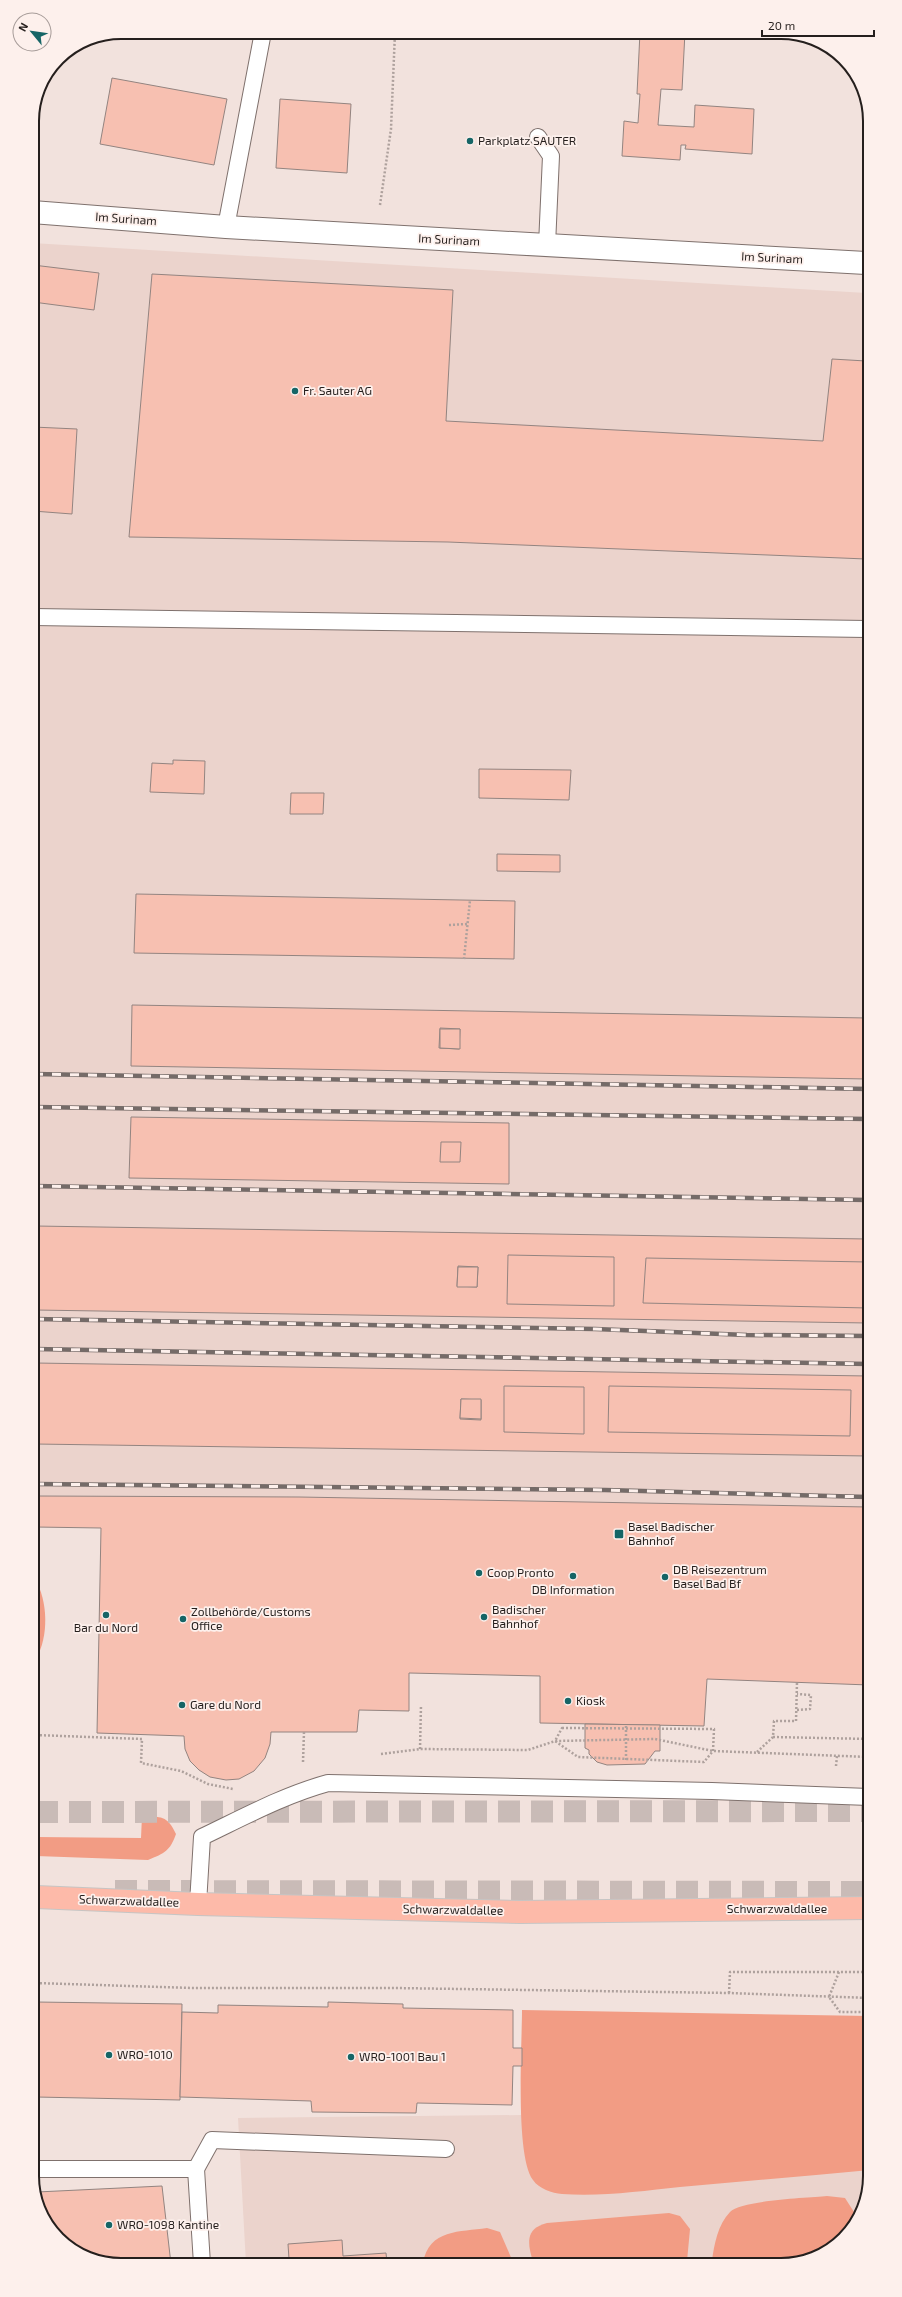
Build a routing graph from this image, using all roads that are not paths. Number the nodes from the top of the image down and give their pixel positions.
1 (262, 39) edge
2 (538, 137) dead end
3 (39, 213) edge
4 (226, 227) junction
5 (547, 245) junction
6 (863, 263) edge
7 (39, 617) edge
8 (863, 629) edge
9 (863, 1798) edge
10 (39, 1897) edge
11 (198, 1904) junction
12 (863, 1908) edge
13 (446, 2148) dead end
14 (39, 2169) edge
15 (196, 2169) junction
16 (202, 2258) edge

1 - 4 lane
2 - 5 lane
3 - 4 street, Im Surinam
4 - 5 street, Im Surinam
5 - 6 street, Im Surinam
7 - 8 lane
9 - 11 lane
10 - 11 main road, Schwarzwaldallee
11 - 12 main road, Schwarzwaldallee
13 - 15 lane
14 - 15 lane
15 - 16 lane

